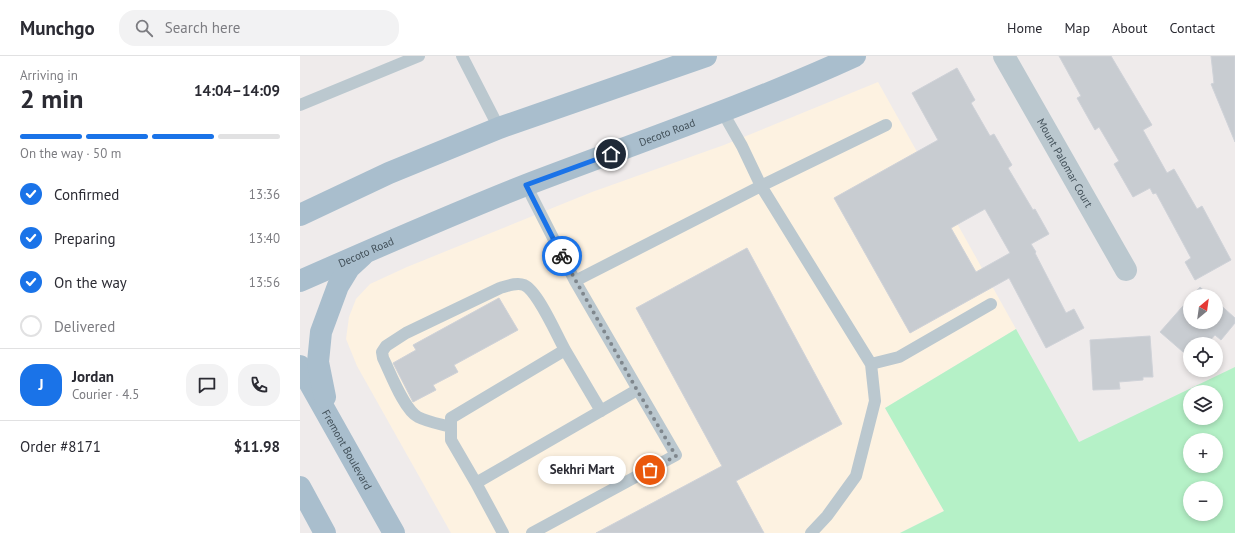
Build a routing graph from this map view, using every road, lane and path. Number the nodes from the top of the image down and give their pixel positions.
1 (419, 56) edge
2 (462, 56) edge
3 (706, 56) edge
4 (855, 56) edge
5 (1004, 56) edge
6 (300, 105) edge
7 (722, 111) junction
8 (886, 125) dead end
9 (499, 128) junction
10 (526, 185) junction
11 (761, 186) junction
12 (300, 215) edge
13 (366, 251) junction
14 (1126, 270) dead end
15 (300, 281) edge
16 (575, 281) junction
17 (991, 304) dead end
18 (565, 350) junction
19 (872, 364) junction
20 (300, 366) edge
21 (637, 390) junction
22 (601, 411) junction
23 (328, 416) junction
24 (451, 427) junction
25 (476, 483) junction
26 (300, 487) edge
27 (307, 516) edge
28 (325, 533) edge
29 (394, 533) edge
30 (503, 533) edge
31 (532, 533) edge
32 (811, 533) edge

1 - 6 lane
2 - 9 lane
3 - 9 main road
4 - 7 main road, Decoto Road
5 - 14 street, Mount Palomar Court
7 - 10 main road, Decoto Road
7 - 11 lane
8 - 11 lane
9 - 12 main road
10 - 13 main road, Decoto Road
10 - 16 lane
11 - 16 lane
11 - 19 lane
13 - 15 main road, Decoto Road
13 - 23 main road
16 - 21 lane
17 - 19 lane
18 - 22 lane
18 - 24 lane
18 - 24 lane
19 - 32 lane
20 - 23 main road, Fremont Boulevard
21 - 22 lane
21 - 31 lane
22 - 25 lane
23 - 29 main road, Fremont Boulevard
24 - 25 lane
25 - 30 lane
26 - 27 main road
27 - 28 main road

